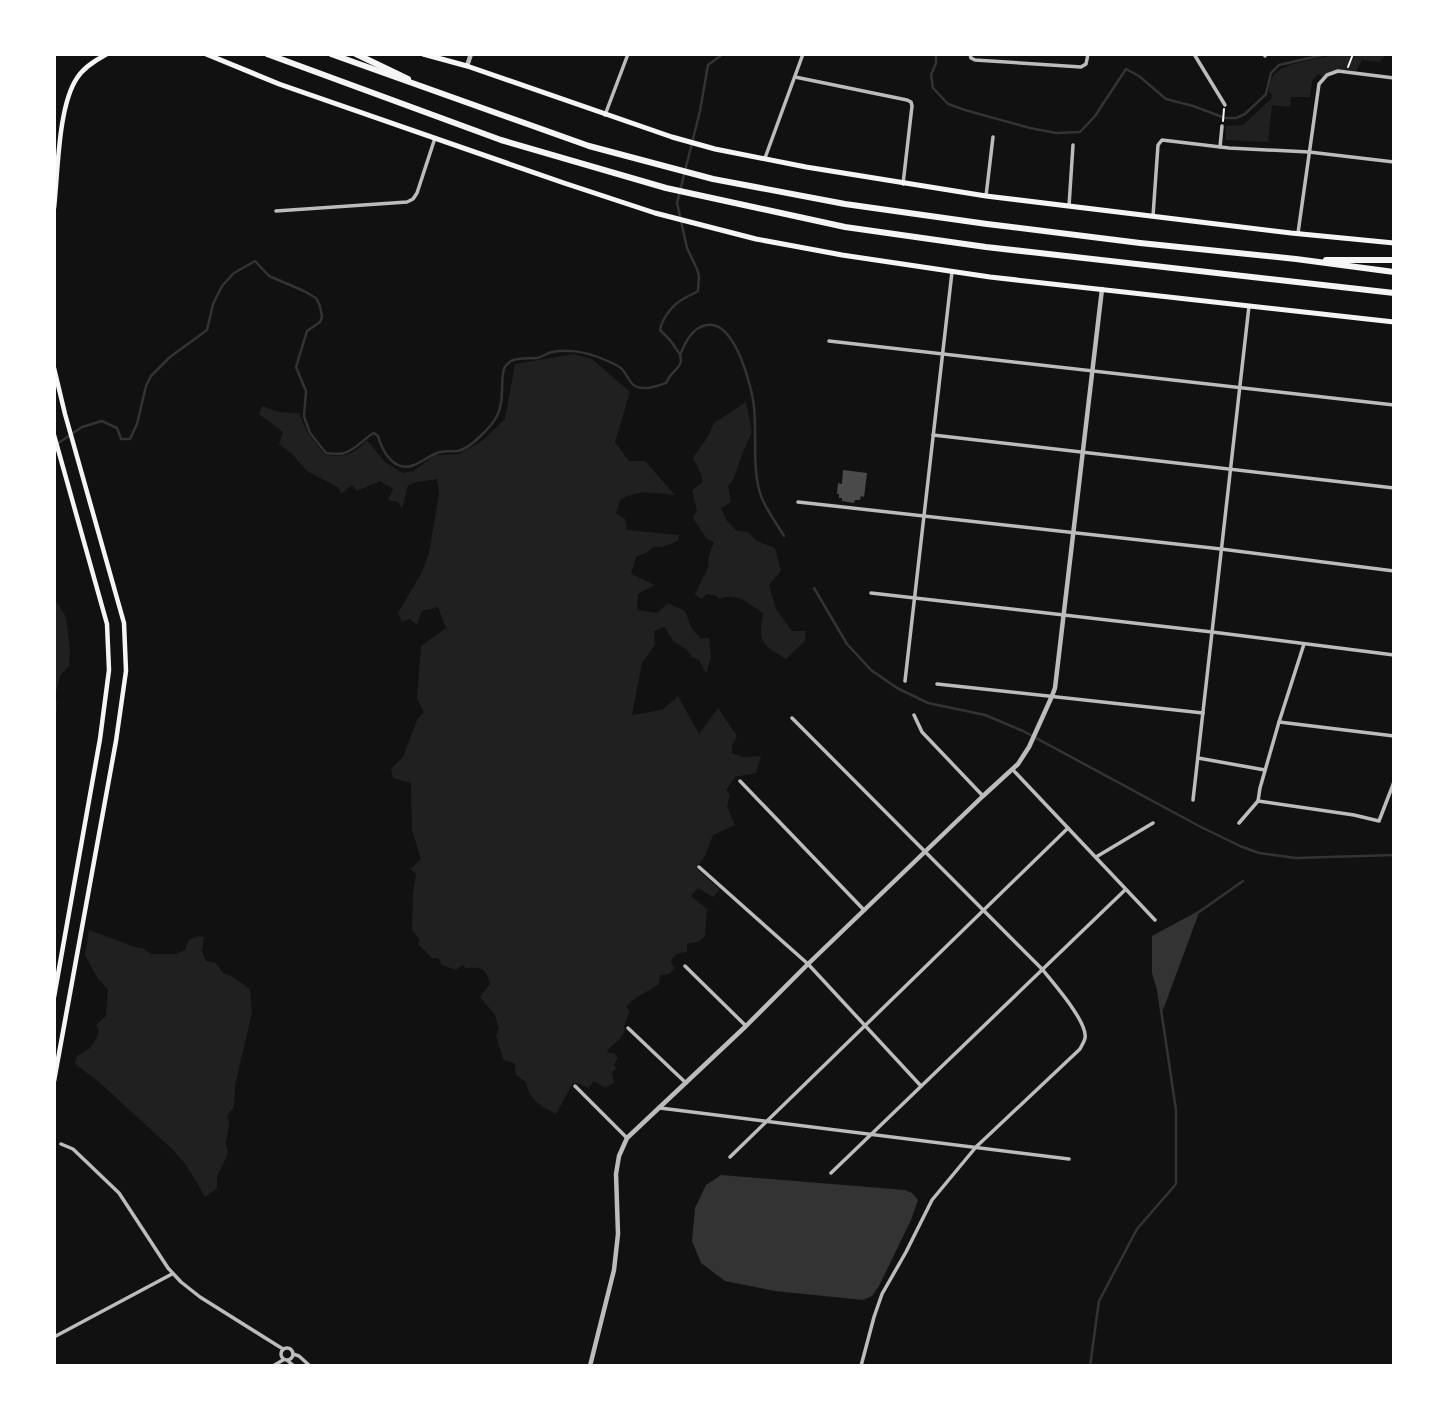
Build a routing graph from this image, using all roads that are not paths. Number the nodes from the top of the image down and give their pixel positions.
1 (92, 54) edge
2 (107, 54) edge
3 (206, 54) edge
4 (267, 54) edge
5 (331, 54) edge
6 (356, 54) edge
7 (423, 54) edge
8 (471, 54) edge
9 (628, 54) edge
10 (803, 54) edge
11 (1088, 54) edge
12 (1194, 54) edge
13 (970, 56) edge
14 (92, 63) junction
15 (467, 66) junction
16 (795, 77) junction
17 (1394, 78) edge
18 (445, 96) junction
19 (1225, 105) road end
20 (605, 115) junction
21 (1222, 126) road end
22 (993, 137) dead end
23 (435, 138) junction
24 (1073, 145) dead end
25 (1220, 147) junction
26 (1309, 152) junction
27 (765, 158) junction
28 (1394, 162) edge
29 (903, 184) junction
30 (986, 196) junction
31 (1069, 206) junction
32 (54, 208) edge
33 (276, 211) dead end
34 (1153, 216) junction
35 (1298, 233) junction
36 (1394, 243) edge
37 (1296, 259) junction
38 (1394, 260) edge
39 (952, 272) junction
40 (1394, 272) edge
41 (1102, 289) junction
42 (1394, 293) edge
43 (1249, 306) junction
44 (1394, 322) edge
45 (829, 341) dead end
46 (943, 353) junction
47 (54, 368) edge
48 (1093, 371) junction
49 (1240, 388) junction
50 (1394, 405) edge
51 (54, 435) edge
52 (933, 435) junction
53 (1083, 453) junction
54 (1230, 469) junction
55 (1394, 488) edge
56 (798, 502) dead end
57 (924, 516) junction
58 (1073, 534) junction
59 (1221, 550) junction
60 (1394, 571) edge
61 (871, 593) dead end
62 (915, 599) junction
63 (1063, 616) junction
64 (1212, 632) junction
65 (1304, 644) junction
66 (1394, 655) edge
67 (905, 681) dead end
68 (937, 684) dead end
69 (1052, 696) junction
70 (1203, 713) junction
71 (914, 715) dead end
72 (792, 718) dead end
73 (1279, 722) junction
74 (1394, 736) edge
75 (1198, 758) junction
76 (1013, 770) junction
77 (1265, 770) junction
78 (740, 781) dead end
79 (1394, 782) edge
80 (983, 796) junction
81 (1193, 800) dead end
82 (1258, 801) junction
83 (1153, 823) dead end
84 (1239, 823) dead end
85 (1068, 828) junction
86 (925, 852) junction
87 (1096, 857) junction
88 (699, 867) dead end
89 (1125, 890) junction
90 (864, 910) junction
91 (984, 910) junction
92 (1154, 920) dead end
93 (808, 964) junction
94 (685, 966) dead end
95 (1042, 970) junction
96 (54, 997) edge
97 (746, 1026) junction
98 (865, 1026) junction
99 (628, 1028) dead end
100 (54, 1081) edge
101 (686, 1083) junction
102 (575, 1086) dead end
103 (921, 1086) junction
104 (660, 1108) junction
105 (768, 1121) junction
106 (870, 1135) junction
107 (627, 1138) junction
108 (61, 1144) dead end
109 (976, 1147) junction
110 (730, 1157) dead end
111 (1069, 1159) dead end
112 (831, 1173) dead end
113 (172, 1274) junction
114 (54, 1337) edge
115 (283, 1349) junction
116 (293, 1354) junction
117 (286, 1360) junction
118 (273, 1366) edge
119 (294, 1366) edge
120 (310, 1366) edge
121 (590, 1366) edge
122 (861, 1366) edge

1 - 14 main road
2 - 14 main road
3 - 23 main road
4 - 42 highway
5 - 18 highway
6 - 18 highway
7 - 15 main road
8 - 15 street
9 - 20 street
10 - 16 street
11 - 13 street
12 - 19 street
14 - 32 main road
15 - 20 main road
16 - 27 street
16 - 29 street
17 - 26 street
18 - 37 highway
20 - 27 main road
21 - 25 street
22 - 30 street
23 - 33 street
23 - 39 main road
24 - 31 street
25 - 26 street
25 - 34 street
26 - 28 street
26 - 35 street
27 - 29 main road
29 - 30 main road
30 - 31 main road
31 - 34 main road
34 - 35 main road
35 - 36 main road
37 - 38 highway
37 - 40 highway
39 - 41 main road
39 - 46 street
41 - 43 main road
41 - 48 street
43 - 44 main road
43 - 49 street
45 - 46 street
46 - 48 street
46 - 52 street
47 - 100 main road
48 - 49 street
48 - 53 street
49 - 50 street
49 - 54 street
51 - 96 main road
52 - 53 street
52 - 57 street
53 - 54 street
53 - 58 street
54 - 55 street
54 - 59 street
56 - 57 street
57 - 58 street
57 - 62 street
58 - 59 street
58 - 63 street
59 - 60 street
59 - 64 street
61 - 62 street
62 - 63 street
62 - 67 street
63 - 64 street
63 - 69 street
64 - 65 street
64 - 70 street
65 - 66 street
65 - 73 street
68 - 69 street
69 - 70 street
69 - 76 street
70 - 75 street
71 - 80 street
72 - 86 street
73 - 74 street
73 - 77 street
75 - 77 street
75 - 81 street
76 - 80 street
76 - 85 street
77 - 82 street
78 - 90 street
79 - 82 street
80 - 86 street
82 - 84 street
83 - 87 street
85 - 87 street
85 - 91 street
86 - 90 street
86 - 91 street
87 - 89 street
88 - 93 street
89 - 92 street
89 - 95 street
90 - 93 street
91 - 95 street
91 - 98 street
93 - 97 street
93 - 98 street
94 - 97 street
95 - 103 street
95 - 109 street
97 - 101 street
98 - 103 street
98 - 105 street
99 - 101 street
101 - 104 street
102 - 107 street
103 - 106 street
104 - 105 street
104 - 107 street
105 - 106 street
105 - 110 street
106 - 109 street
106 - 112 street
107 - 121 street
108 - 113 street
109 - 111 street
109 - 122 street
113 - 114 street
113 - 115 street
115 - 116 street
115 - 117 street
116 - 117 street
116 - 120 street
117 - 118 street
117 - 119 street

